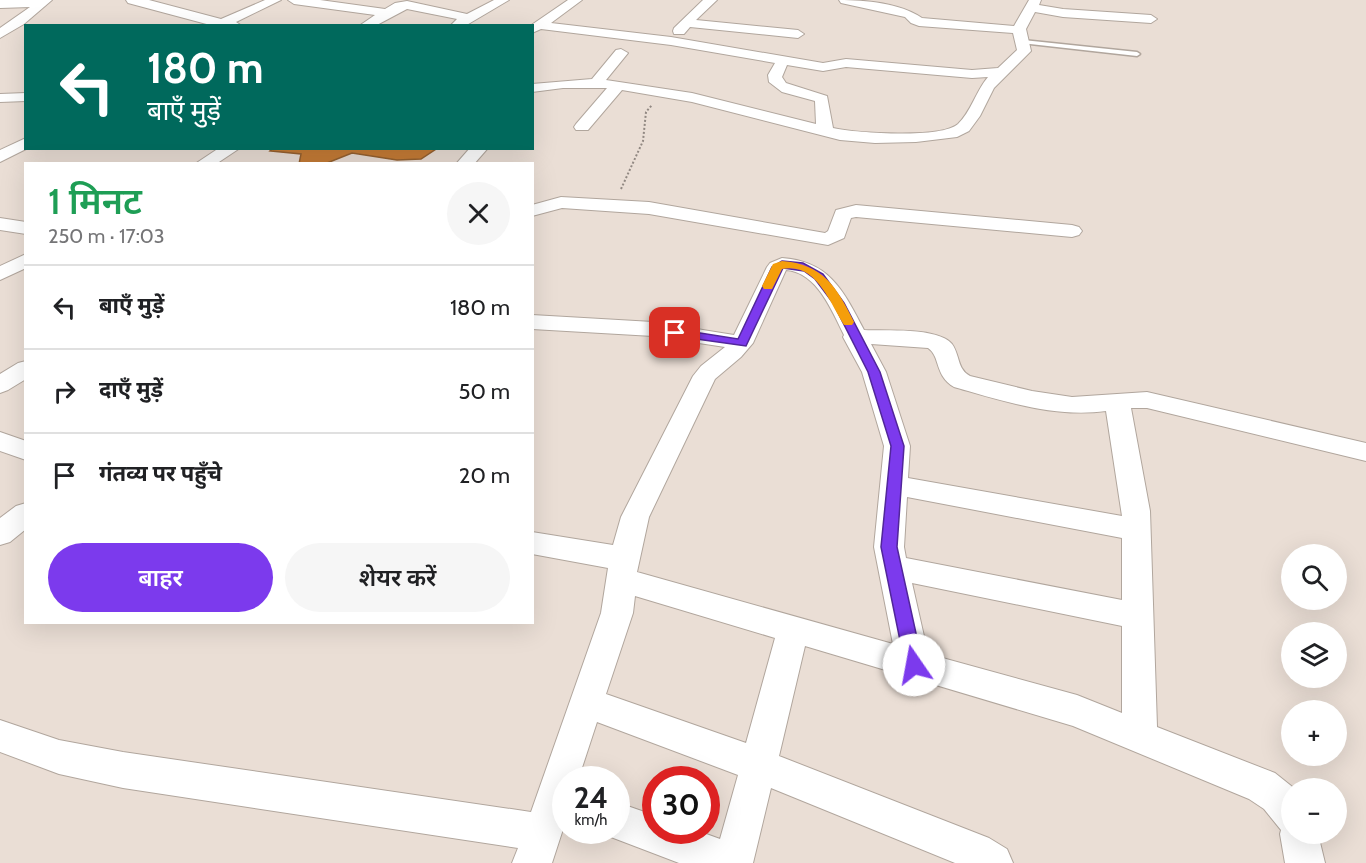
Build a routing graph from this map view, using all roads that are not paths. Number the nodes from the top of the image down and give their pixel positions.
1 (138, 0) edge
2 (256, 0) edge
3 (294, 0) edge
4 (503, 0) edge
5 (576, 0) edge
6 (711, 0) edge
7 (845, 0) edge
8 (44, 1) edge
9 (272, 1) edge
10 (0, 4) edge
11 (1034, 4) edge
12 (387, 13) junction
13 (1151, 19) dead end
14 (462, 23) edge
15 (687, 23) junction
16 (221, 24) joint
17 (368, 24) edge
18 (535, 27) edge
19 (1021, 36) junction
20 (2, 40) edge
21 (671, 41) junction
22 (621, 53) dead end
23 (1137, 54) dead end
24 (778, 58) junction
25 (1001, 72) junction
26 (595, 84) junction
27 (617, 86) junction
28 (534, 91) edge
29 (24, 97) edge
30 (0, 98) edge
31 (582, 127) dead end
32 (825, 131) junction
33 (24, 144) edge
34 (229, 150) edge
35 (478, 150) edge
36 (0, 158) edge
37 (211, 162) edge
38 (466, 162) edge
39 (534, 210) edge
40 (0, 224) edge
41 (24, 228) edge
42 (1072, 231) dead end
43 (24, 261) edge
44 (0, 274) edge
45 (534, 324) edge
46 (854, 337) junction
47 (742, 343) junction
48 (24, 369) edge
49 (0, 385) edge
50 (1117, 401) junction
51 (0, 441) edge
52 (24, 450) edge
53 (1366, 452) edge
54 (894, 485) junction
55 (24, 515) edge
56 (1137, 530) junction
57 (0, 534) edge
58 (534, 544) edge
59 (893, 567) junction
60 (622, 569) junction
61 (1138, 616) junction
62 (793, 630) junction
63 (914, 665) junction
64 (587, 703) junction
65 (0, 736) edge
66 (1140, 736) junction
67 (758, 765) junction
68 (569, 766) edge
69 (1281, 801) edge
70 (552, 815) edge
71 (630, 825) edge
72 (1301, 844) edge
73 (536, 848) edge
74 (733, 863) edge
75 (993, 863) edge
76 (1305, 863) edge

1 - 16 street
2 - 9 street
3 - 12 street
4 - 14 street
5 - 18 street
6 - 15 street
7 - 19 street
8 - 10 street
8 - 20 street
9 - 16 street
11 - 13 street
11 - 19 street
12 - 14 street
12 - 17 street
15 - 21 street
15 - 24 street
18 - 21 street
19 - 23 lane
19 - 25 street
21 - 24 street
22 - 26 street
24 - 25 street
24 - 32 street
25 - 32 street
26 - 27 street
26 - 28 street
27 - 31 street
27 - 32 street
29 - 30 street
33 - 36 street
34 - 37 street
35 - 38 street
39 - 42 street
40 - 41 street
43 - 44 street
45 - 47 street
46 - 47 street
46 - 50 street
46 - 54 street
47 - 60 street
48 - 49 street
50 - 53 street
50 - 56 street
51 - 52 street
54 - 56 street
54 - 59 street
55 - 57 street
56 - 61 street
58 - 60 street
59 - 61 street
59 - 63 street
60 - 62 street
60 - 64 street
61 - 66 street
62 - 63 street
62 - 67 street
63 - 66 street
64 - 67 street
64 - 68 street
65 - 73 street
66 - 69 street
67 - 74 street
67 - 75 street
70 - 73 street
71 - 74 street
72 - 76 street

